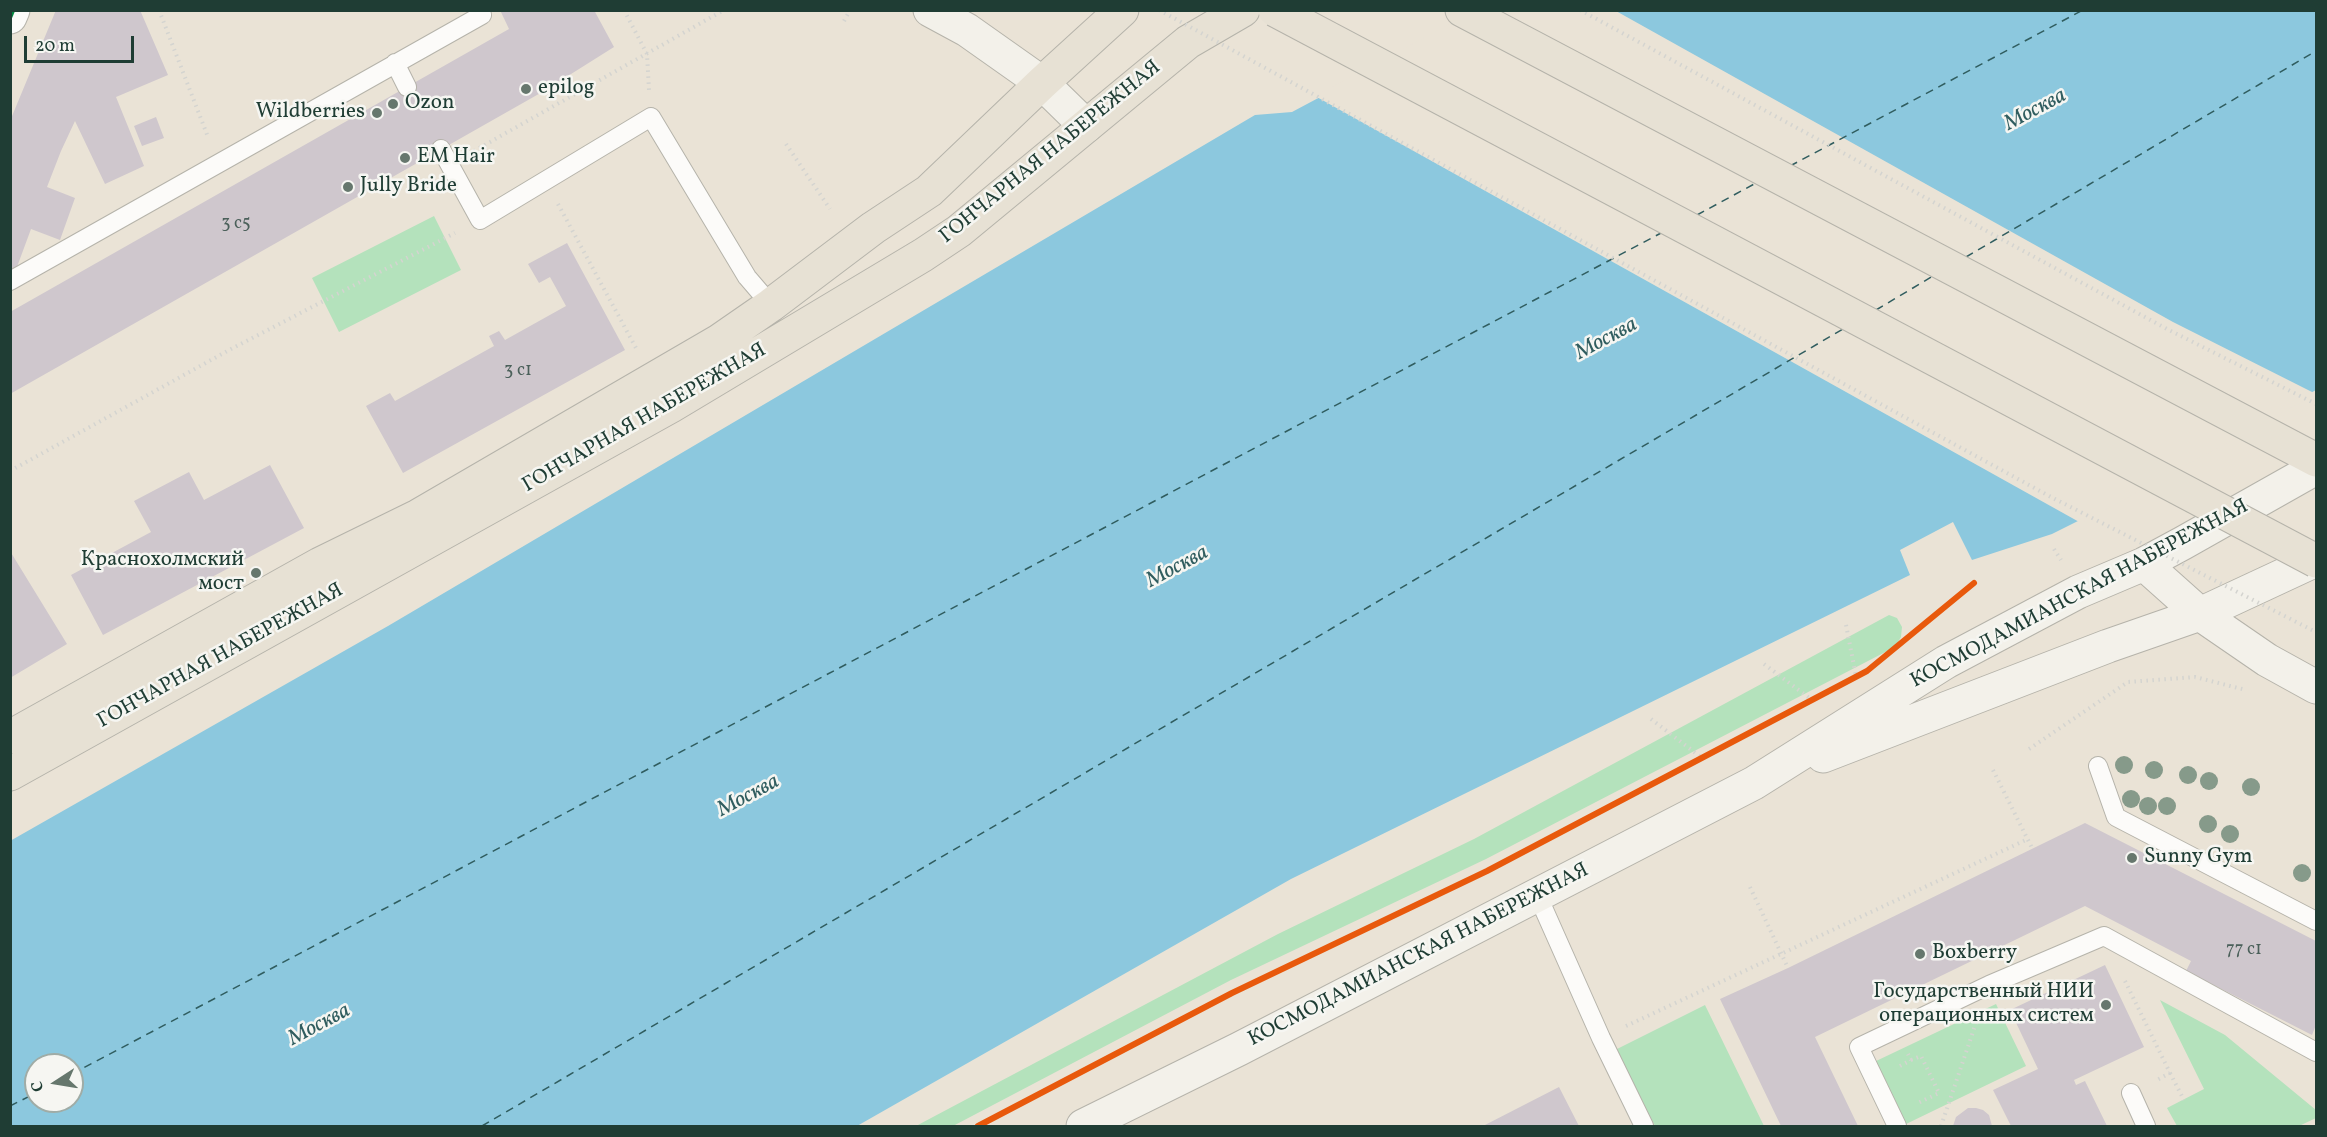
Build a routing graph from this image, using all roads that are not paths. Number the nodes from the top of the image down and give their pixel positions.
1 (14, 10) edge
2 (480, 10) edge
3 (930, 10) edge
4 (1122, 10) edge
5 (1243, 10) edge
6 (1275, 10) edge
7 (1462, 10) edge
8 (10, 18) edge
9 (394, 63) junction
10 (1042, 83) junction
11 (407, 87) dead end
12 (1086, 126) junction
13 (445, 157) road end
14 (10, 281) edge
15 (771, 305) junction
16 (2316, 460) edge
17 (2316, 468) edge
18 (2316, 561) edge
19 (2144, 564) junction
20 (2200, 614) junction
21 (2316, 687) edge
22 (10, 737) edge
23 (2098, 766) dead end
24 (10, 774) edge
25 (1754, 783) junction
26 (1537, 894) junction
27 (2316, 921) edge
28 (2316, 1052) edge
29 (2131, 1094) road end
30 (1083, 1126) edge
31 (1644, 1126) edge
32 (1898, 1126) edge
33 (2146, 1126) edge

1 - 8 street
2 - 9 lane
3 - 10 main road
4 - 10 main road, ГОНЧАРНАЯ НАБЕРЕЖНАЯ
5 - 12 main road, ГОНЧАРНАЯ НАБЕРЕЖНАЯ
6 - 18 main road, bridge
7 - 16 main road
9 - 11 lane
9 - 14 lane
10 - 12 main road
10 - 15 main road, ГОНЧАРНАЯ НАБЕРЕЖНАЯ
12 - 24 main road, ГОНЧАРНАЯ НАБЕРЕЖНАЯ
13 - 15 lane
15 - 22 main road, ГОНЧАРНАЯ НАБЕРЕЖНАЯ
17 - 19 main road, КОСМОДАМИАНСКАЯ НАБЕРЕЖНАЯ
18 - 20 main road, КОСМОДАМИАНСКАЯ НАБЕРЕЖНАЯ
19 - 20 main road
19 - 25 main road, КОСМОДАМИАНСКАЯ НАБЕРЕЖНАЯ
20 - 21 main road
20 - 25 main road, КОСМОДАМИАНСКАЯ НАБЕРЕЖНАЯ
23 - 27 lane
25 - 26 main road, КОСМОДАМИАНСКАЯ НАБЕРЕЖНАЯ
26 - 30 main road, КОСМОДАМИАНСКАЯ НАБЕРЕЖНАЯ
26 - 31 lane
28 - 32 lane
29 - 33 lane

